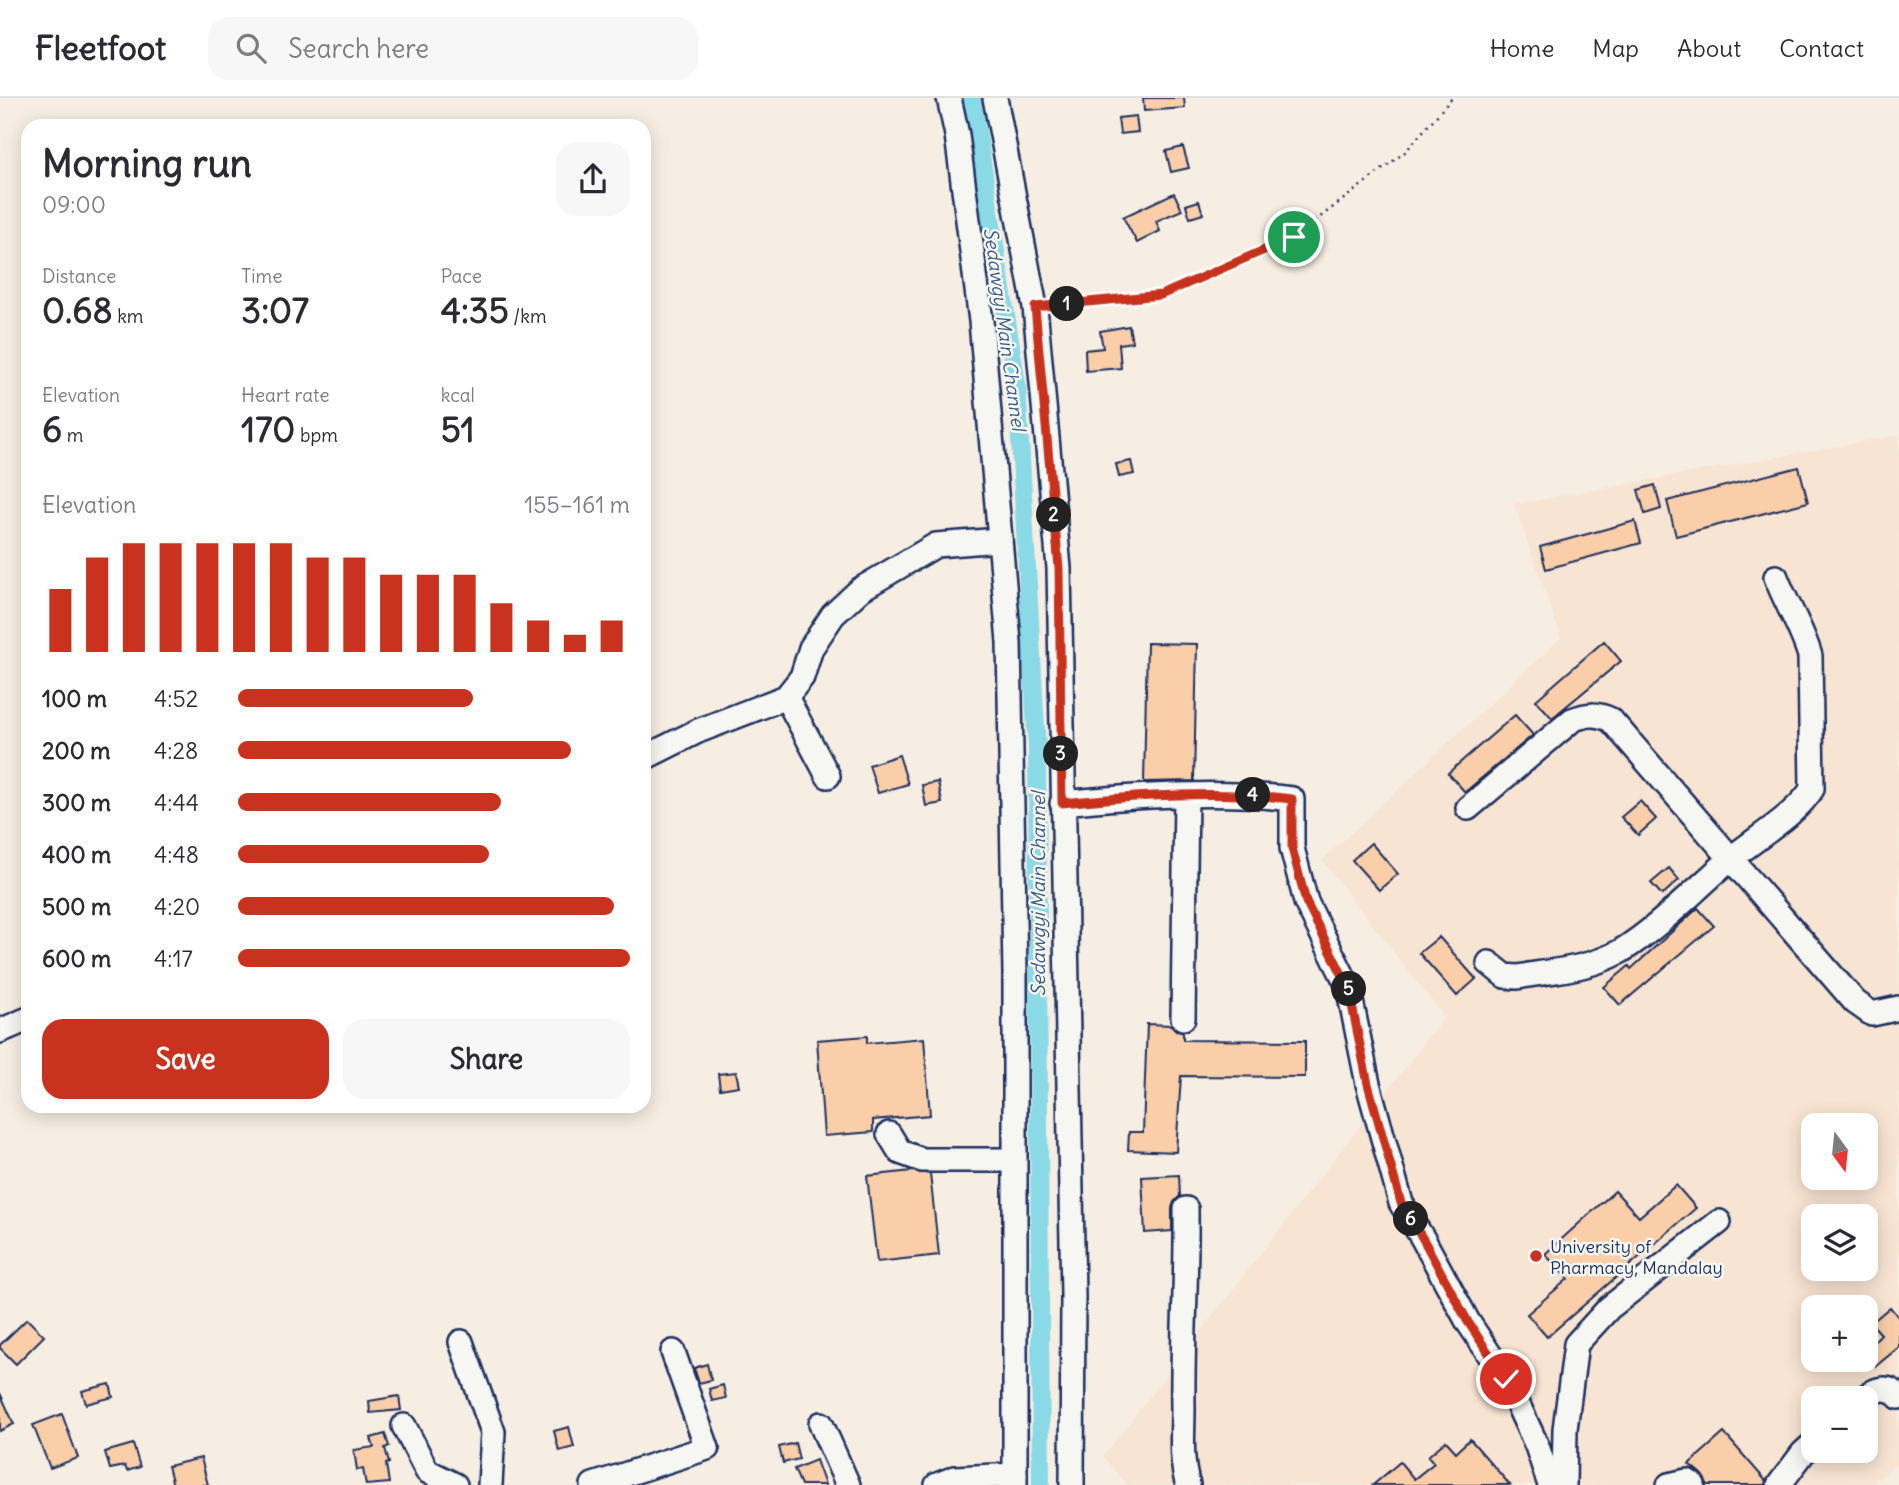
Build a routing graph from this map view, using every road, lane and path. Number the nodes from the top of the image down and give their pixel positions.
1 (949, 98) edge
2 (995, 98) edge
3 (1452, 98) edge
4 (1035, 307) junction
5 (1000, 540) junction
6 (1776, 577) dead end
7 (786, 697) junction
8 (651, 754) edge
9 (828, 776) dead end
10 (1186, 796) junction
11 (1062, 803) junction
12 (1468, 808) dead end
13 (1731, 858) junction
14 (1489, 963) dead end
15 (1899, 1008) edge
16 (1183, 1018) dead end
17 (21, 1022) edge
18 (0, 1031) edge
19 (889, 1134) dead end
20 (1014, 1160) junction
21 (1186, 1209) dead end
22 (1719, 1222) dead end
23 (461, 1342) dead end
24 (673, 1352) dead end
25 (1878, 1390) edge
26 (1899, 1397) edge
27 (821, 1424) dead end
28 (404, 1426) dead end
29 (1801, 1456) edge
30 (1015, 1480) edge
31 (455, 1485) edge
32 (489, 1485) edge
33 (593, 1485) edge
34 (848, 1485) edge
35 (937, 1485) edge
36 (1072, 1485) edge
37 (1188, 1485) edge
38 (1550, 1485) edge
39 (1564, 1485) edge
40 (1669, 1485) edge
41 (1693, 1485) edge
42 (1779, 1485) edge

1 - 5 street
2 - 4 street
3 - 4 path
4 - 11 street
5 - 7 street
5 - 20 street
6 - 13 street
7 - 8 street
7 - 9 street
10 - 11 street
10 - 16 street
10 - 38 street
11 - 36 street
12 - 13 street
13 - 14 street
13 - 15 street
17 - 18 street
19 - 20 street
20 - 30 street
21 - 37 street
22 - 39 street
23 - 32 street
24 - 33 street
25 - 26 street
27 - 34 street
28 - 31 street
29 - 42 street
30 - 35 street
40 - 41 street

